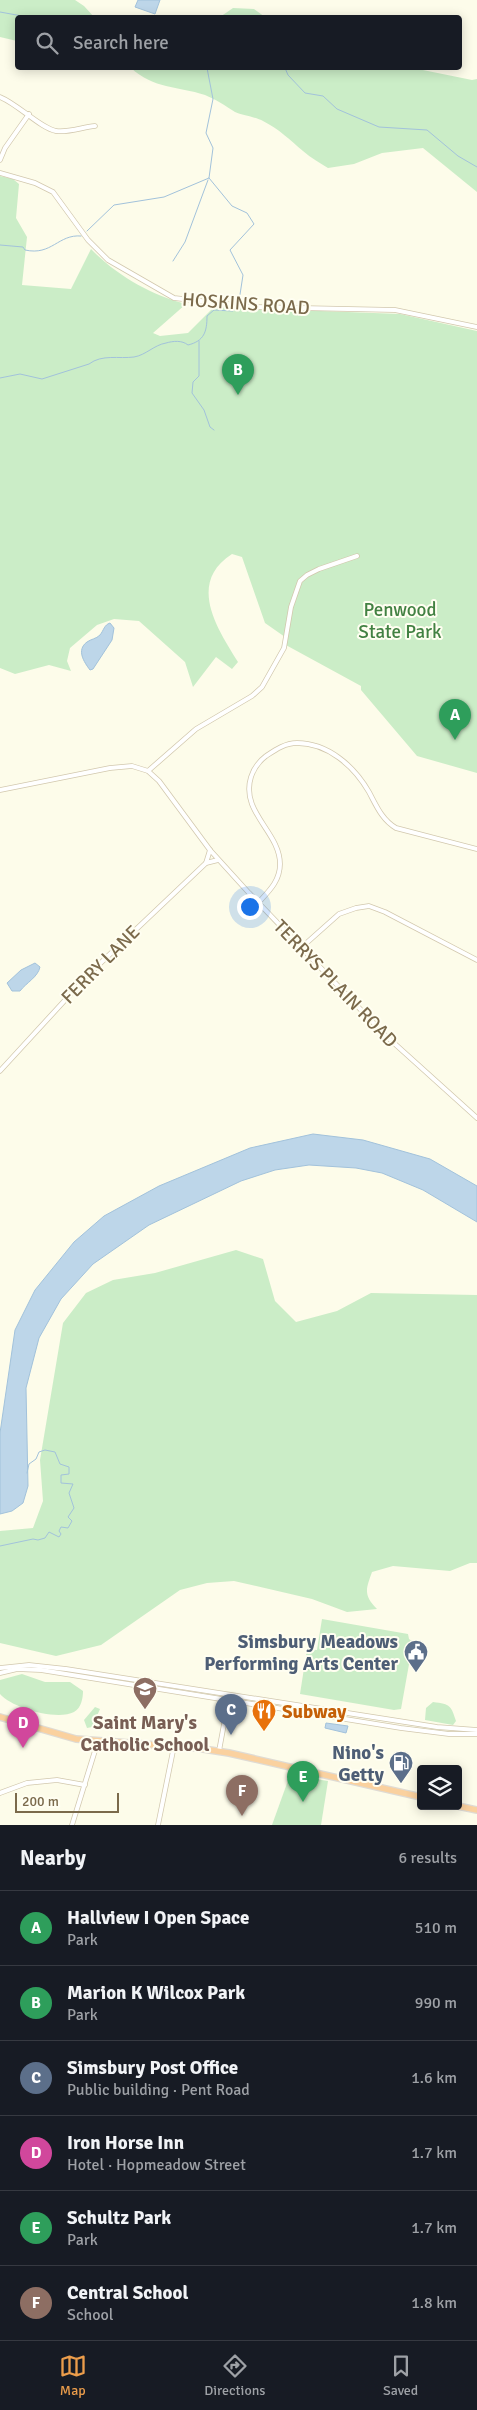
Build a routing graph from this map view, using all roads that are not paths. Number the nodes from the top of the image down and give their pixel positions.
1 (0, 97) edge
2 (29, 114) junction
3 (95, 126) dead end
4 (0, 160) edge
5 (0, 173) edge
6 (477, 327) edge
7 (357, 556) dead end
8 (148, 771) junction
9 (0, 790) edge
10 (477, 849) edge
11 (210, 850) junction
12 (218, 860) junction
13 (206, 863) junction
14 (258, 902) junction
15 (302, 947) junction
16 (477, 960) edge
17 (0, 1072) edge
18 (477, 1118) edge
19 (0, 1668) edge
20 (0, 1672) edge
21 (229, 1696) junction
22 (318, 1708) junction
23 (317, 1713) junction
24 (0, 1717) edge
25 (402, 1722) junction
26 (401, 1728) junction
27 (477, 1732) edge
28 (98, 1742) junction
29 (174, 1746) junction
30 (219, 1751) junction
31 (85, 1785) junction
32 (0, 1793) edge
33 (417, 1796) edge
34 (462, 1807) edge
35 (477, 1810) edge
36 (72, 1825) edge
37 (158, 1825) edge

1 - 2 street
2 - 3 street
2 - 4 street
5 - 6 street, HOSKINS ROAD
7 - 8 street
8 - 9 street
8 - 11 street, TERRYS PLAIN ROAD
10 - 14 street
11 - 12 street, TERRYS PLAIN ROAD
11 - 13 street, FERRY LANE
12 - 13 street, FERRY LANE
12 - 14 street, TERRYS PLAIN ROAD
13 - 17 street, FERRY LANE
14 - 15 street, TERRYS PLAIN ROAD
15 - 16 street
15 - 18 street, TERRYS PLAIN ROAD
19 - 21 street
20 - 21 street
21 - 22 street
21 - 23 street
21 - 30 street
22 - 23 street
22 - 25 street
23 - 26 street
24 - 28 highway
25 - 26 street
25 - 27 street
26 - 27 street
28 - 29 highway
28 - 31 street
29 - 30 highway
29 - 37 street
30 - 33 highway
31 - 32 street
31 - 36 street
34 - 35 highway

